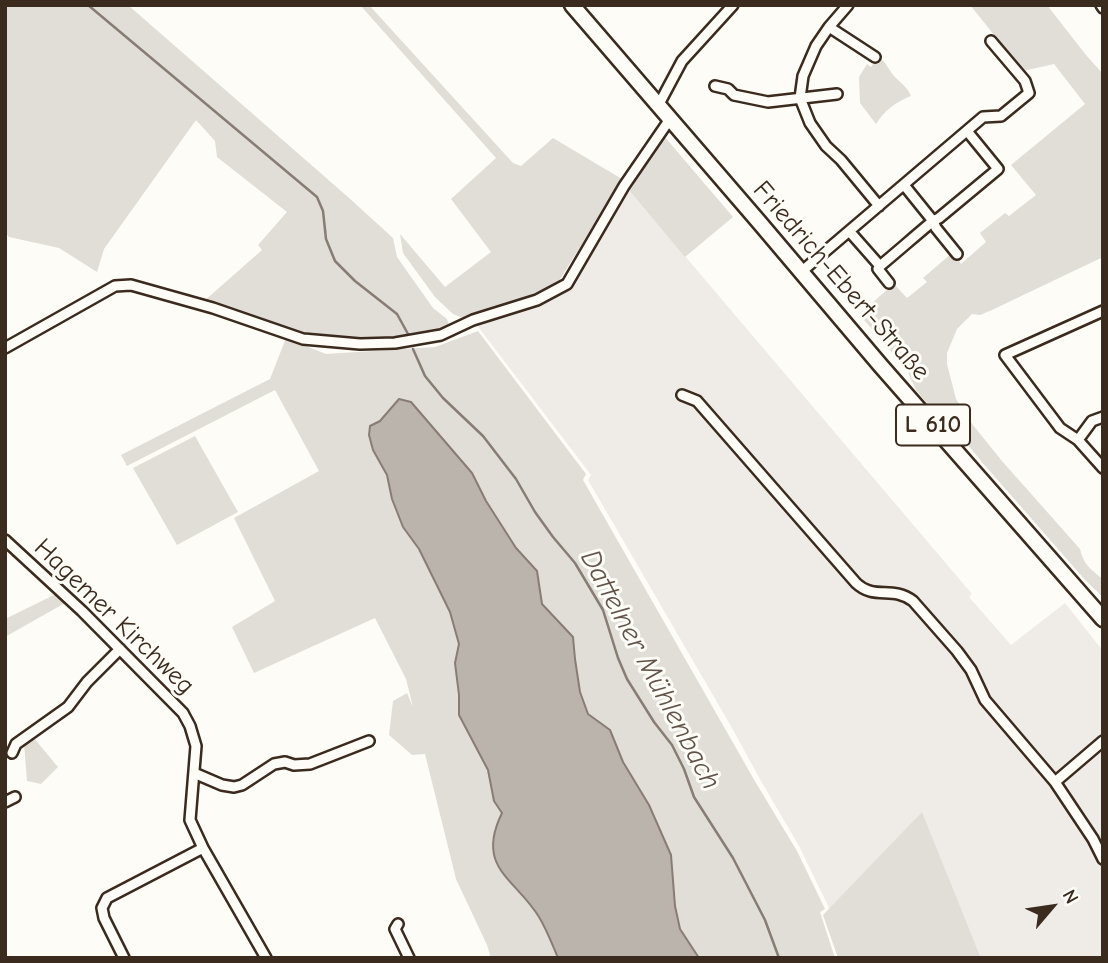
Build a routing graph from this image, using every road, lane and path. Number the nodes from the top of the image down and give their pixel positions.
1 (572, 5) edge
2 (733, 5) edge
3 (848, 5) edge
4 (829, 27) junction
5 (991, 41) dead end
6 (875, 57) dead end
7 (715, 86) dead end
8 (837, 94) dead end
9 (800, 98) junction
10 (659, 106) junction
11 (666, 124) junction
12 (967, 131) junction
13 (904, 185) junction
14 (879, 206) junction
15 (933, 221) junction
16 (850, 232) junction
17 (957, 254) dead end
18 (880, 266) junction
19 (801, 272) junction
20 (889, 283) dead end
21 (1103, 312) edge
22 (5, 348) edge
23 (682, 395) dead end
24 (1103, 417) edge
25 (1078, 440) junction
26 (1103, 468) edge
27 (5, 540) edge
28 (1103, 619) edge
29 (120, 649) junction
30 (369, 741) dead end
31 (1103, 741) edge
32 (12, 753) dead end
33 (194, 773) junction
34 (1055, 782) junction
35 (15, 797) dead end
36 (5, 802) edge
37 (203, 848) junction
38 (1103, 859) edge
39 (398, 924) dead end
40 (124, 958) edge
41 (266, 958) edge
42 (408, 958) edge

1 - 10 main road, Friedrich-Ebert-Straße / L 610
2 - 10 street
3 - 4 street
4 - 6 street
4 - 9 street
5 - 12 street
7 - 9 street
8 - 9 street
9 - 14 street
10 - 11 main road, Friedrich-Ebert-Straße / L 610
11 - 19 main road, Friedrich-Ebert-Straße / L 610
11 - 22 street
12 - 13 street
12 - 15 street
13 - 14 street
13 - 15 street
14 - 16 street
15 - 17 street
15 - 18 street
16 - 18 street
16 - 19 street
18 - 20 street
19 - 28 main road, Friedrich-Ebert-Straße / L 610
21 - 25 street
23 - 34 street
24 - 25 street
25 - 26 street
27 - 29 street, Hagemer Kirchweg
29 - 32 street
29 - 33 street, Hagemer Kirchweg
30 - 33 street
31 - 34 street
33 - 37 street, Hagemer Kirchweg
34 - 38 street
35 - 36 street
37 - 40 street
37 - 41 street, Hagemer Kirchweg
39 - 42 street

